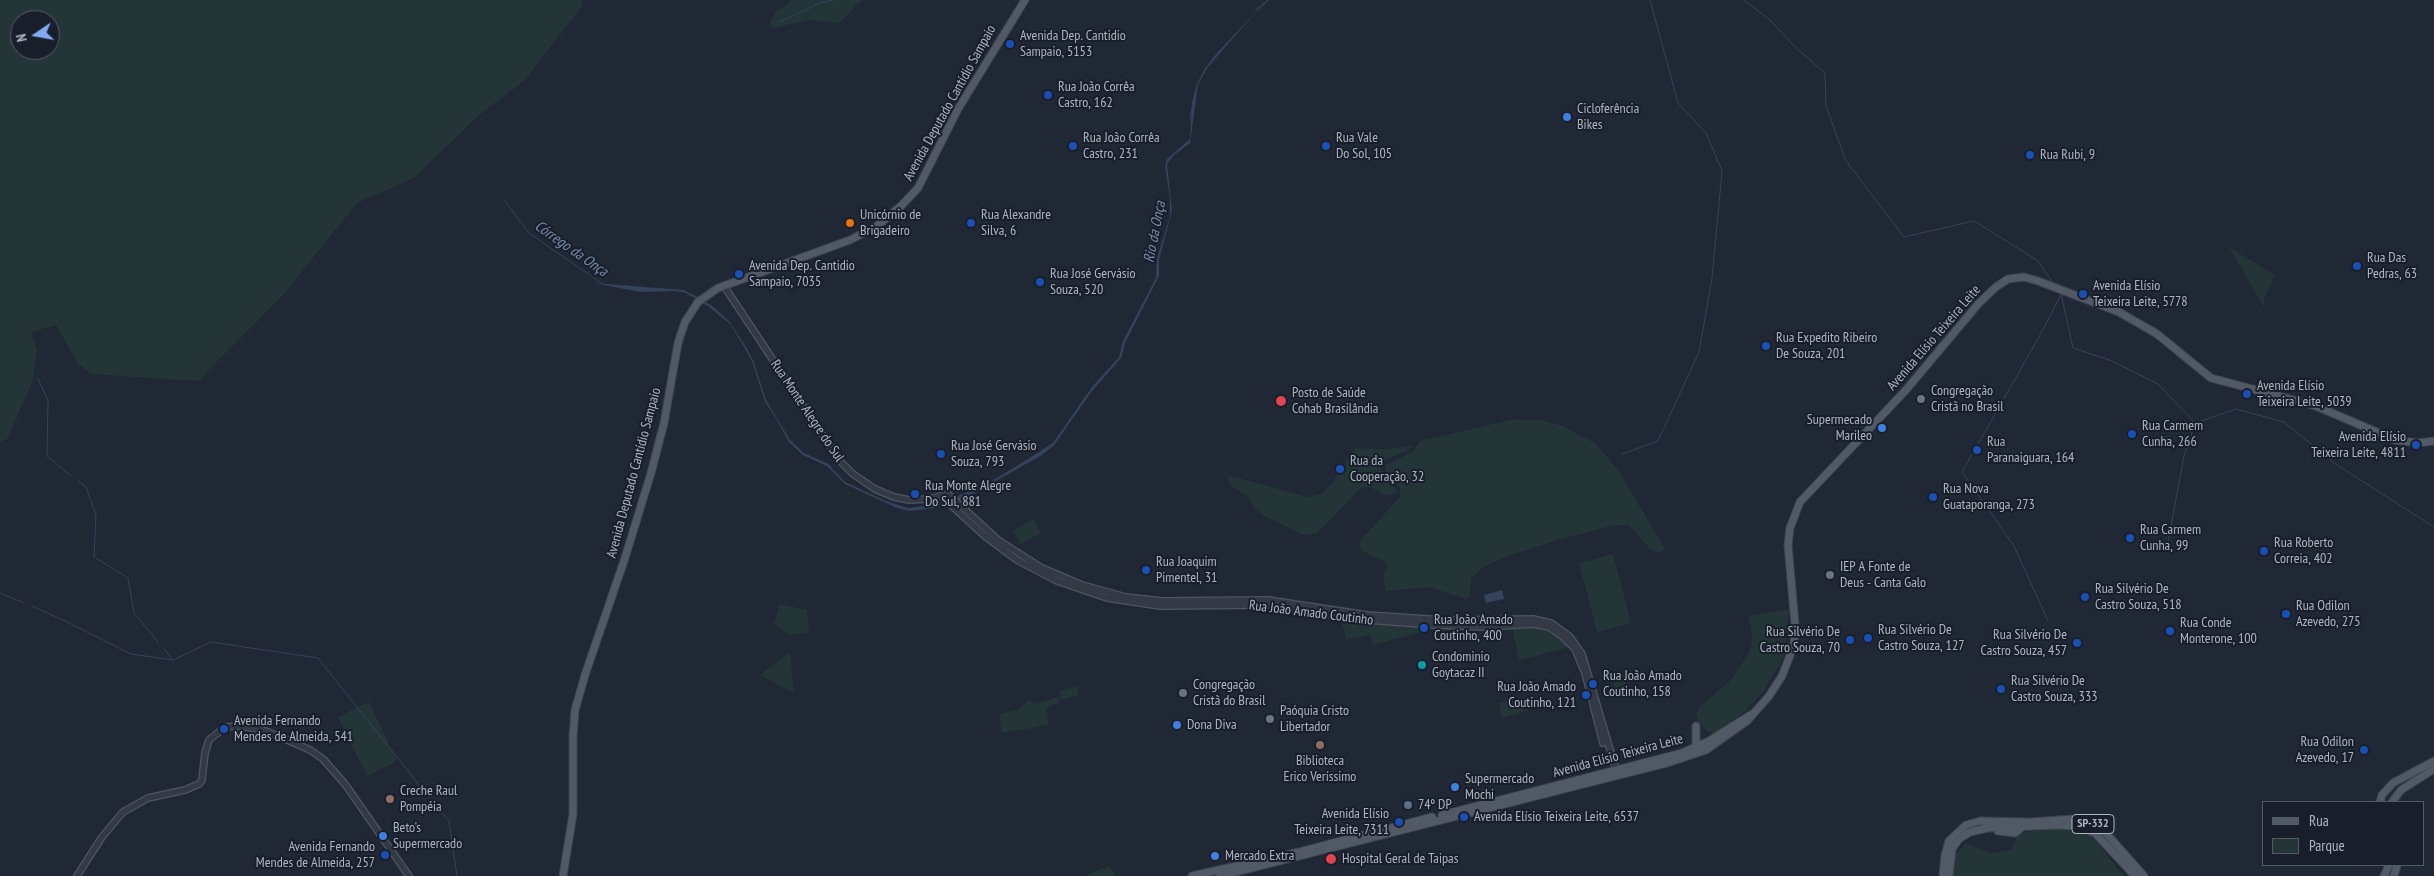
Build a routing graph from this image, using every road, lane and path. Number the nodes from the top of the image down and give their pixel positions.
1 (1025, 0) edge
2 (724, 286) junction
3 (2434, 441) edge
4 (945, 495) joint
5 (1752, 714) junction
6 (1696, 726) dead end
7 (1696, 747) junction
8 (2434, 761) edge
9 (2434, 769) edge
10 (1614, 771) junction
11 (2381, 801) edge
12 (2393, 801) edge
13 (77, 876) edge
14 (409, 876) edge
15 (563, 876) edge
16 (1192, 876) edge
17 (1220, 876) edge
18 (1943, 876) edge
19 (1949, 876) edge
20 (2135, 876) edge
21 (2144, 876) edge

1 - 2 main road, Avenida Deputado Cantídio Sampaio
2 - 4 street, Rua Monte Alegre do Sul
2 - 15 main road, Avenida Deputado Cantídio Sampaio
3 - 5 main road, Avenida Elísio Teixeira Leite
4 - 10 street, Rua João Amado Coutinho
5 - 7 main road, Avenida Elísio Teixeira Leite
5 - 17 main road, Avenida Elísio Teixeira Leite
6 - 7 main road
7 - 10 main road, Avenida Elísio Teixeira Leite
8 - 11 main road
9 - 12 main road
10 - 16 main road, Avenida Elísio Teixeira Leite
13 - 14 street
18 - 21 main road, SP-332
19 - 20 main road, SP-332

